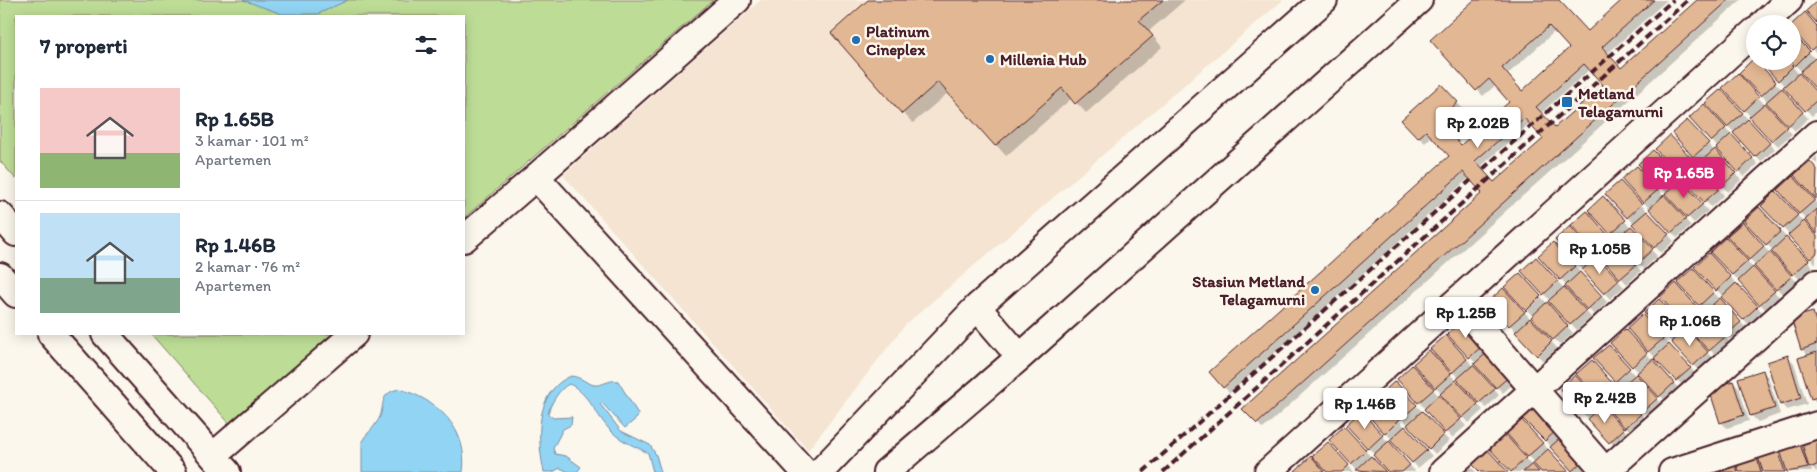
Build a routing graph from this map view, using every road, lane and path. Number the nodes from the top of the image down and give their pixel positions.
1 (737, 0) edge
2 (1324, 0) edge
3 (1419, 0) edge
4 (1789, 0) edge
5 (1773, 15) edge
6 (1746, 39) edge
7 (1817, 134) edge
8 (536, 177) junction
9 (0, 215) edge
10 (15, 232) edge
11 (465, 238) edge
12 (0, 276) edge
13 (1817, 283) edge
14 (15, 293) edge
15 (1817, 300) edge
16 (1457, 301) junction
17 (977, 307) junction
18 (1787, 309) junction
19 (52, 335) edge
20 (106, 335) edge
21 (353, 335) edge
22 (1020, 357) junction
23 (1534, 390) junction
24 (1817, 425) edge
25 (220, 464) edge
26 (173, 472) edge
27 (805, 472) edge
28 (820, 472) edge
29 (886, 472) edge
30 (1268, 472) edge
31 (1443, 472) edge
32 (1606, 472) edge
33 (1672, 472) edge

1 - 8 street
2 - 17 street
3 - 22 street
4 - 5 street
6 - 16 street
7 - 23 street
8 - 11 street
8 - 27 street
9 - 10 street
12 - 14 street
13 - 18 street
15 - 18 street
16 - 23 street
16 - 30 street
17 - 22 street
17 - 28 street
18 - 32 street
19 - 26 street
20 - 25 street
21 - 25 street
22 - 29 street
23 - 31 street
23 - 32 street
24 - 33 street

